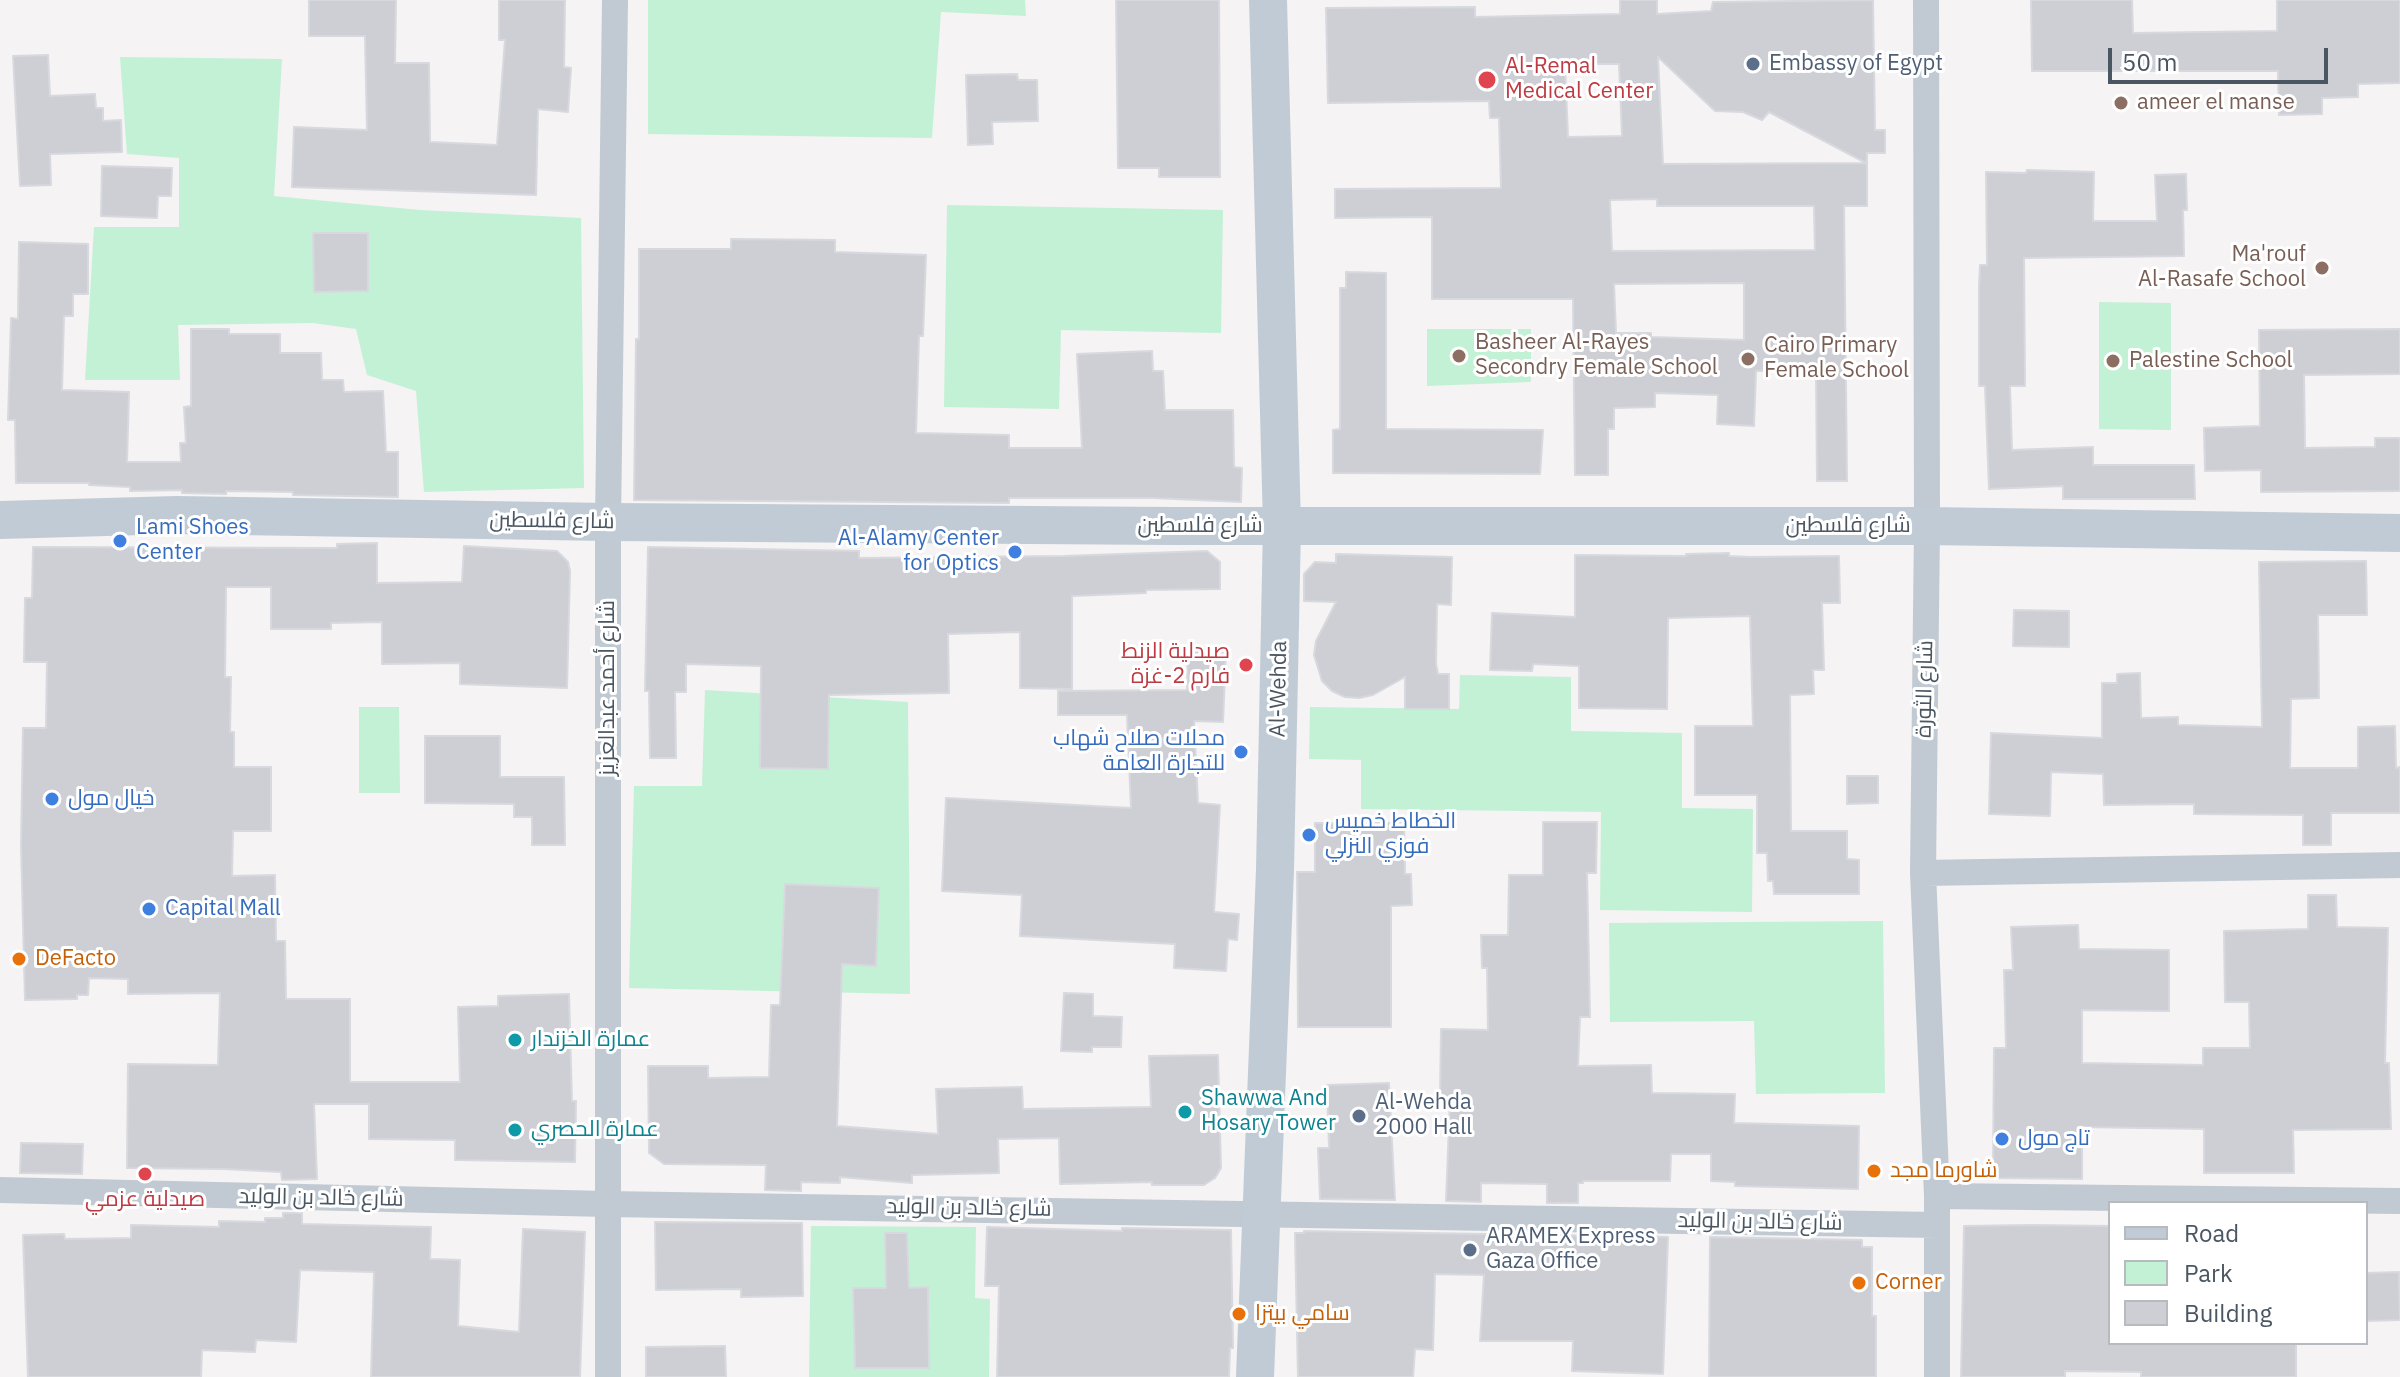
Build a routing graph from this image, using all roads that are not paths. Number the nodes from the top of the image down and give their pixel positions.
1 (615, 0) edge
2 (1268, 0) edge
3 (1926, 0) edge
4 (0, 520) edge
5 (608, 522) junction
6 (1282, 525) junction
7 (1927, 526) junction
8 (2400, 533) edge
9 (2400, 865) edge
10 (1923, 873) junction
11 (0, 1190) edge
12 (1937, 1196) junction
13 (2400, 1201) edge
14 (607, 1204) junction
15 (1261, 1213) junction
16 (1937, 1225) junction
17 (608, 1377) edge
18 (1255, 1377) edge
19 (1937, 1377) edge

1 - 5 street, شارع أحمد عبدالعزيز
2 - 6 street, Al-Wehda
3 - 7 street, شارع الثورة
4 - 5 street, شارع فلسطين
5 - 6 street, شارع فلسطين
5 - 14 street, شارع أحمد عبدالعزيز
6 - 7 street, شارع فلسطين
6 - 15 street, Al-Wehda
7 - 8 street, شارع فلسطين
7 - 10 street, شارع الثورة
9 - 10 street
10 - 12 street, شارع الثورة
11 - 14 street, شارع خالد بن الوليد
12 - 13 street
12 - 16 street, شارع الثورة
14 - 15 street, شارع خالد بن الوليد
14 - 17 street, شارع أحمد عبدالعزيز
15 - 16 street, شارع خالد بن الوليد
15 - 18 street, Al-Wehda
16 - 19 street, شارع الثورة

